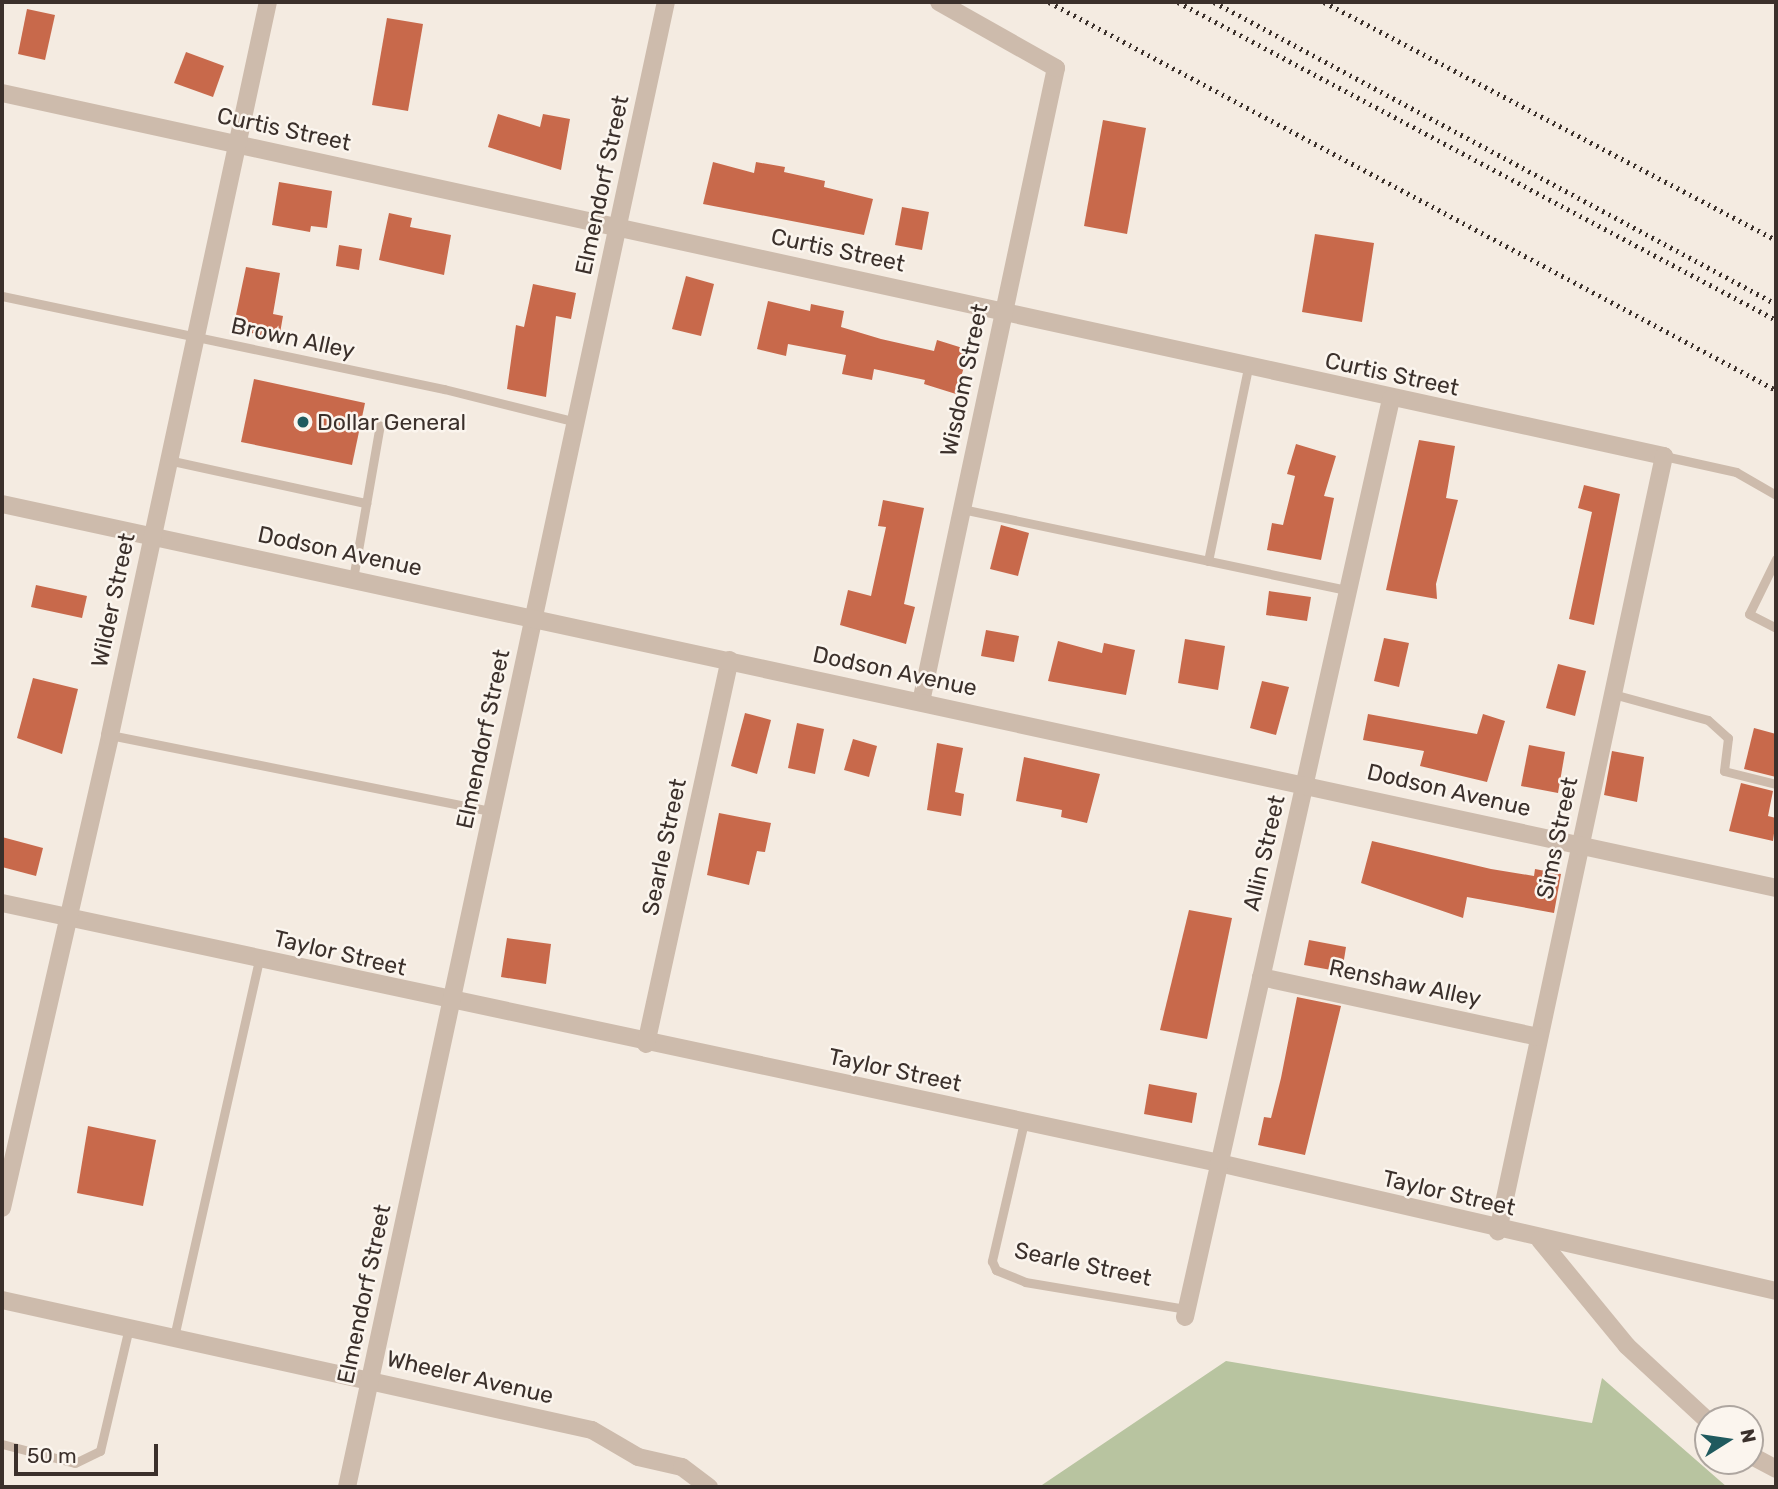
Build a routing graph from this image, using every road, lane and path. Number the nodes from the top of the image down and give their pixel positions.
1 (268, 2) edge
2 (666, 2) edge
3 (939, 2) edge
4 (2, 93) edge
5 (239, 144) junction
6 (618, 228) junction
7 (2, 296) edge
8 (1004, 312) junction
9 (195, 338) junction
10 (1248, 368) junction
11 (1391, 399) junction
12 (576, 422) junction
13 (380, 425) dead end
14 (1664, 456) junction
15 (168, 460) junction
16 (1776, 495) edge
17 (366, 503) junction
18 (2, 504) edge
19 (962, 509) junction
20 (152, 536) junction
21 (1776, 559) edge
22 (1208, 561) junction
23 (353, 579) junction
24 (1348, 590) junction
25 (534, 617) junction
26 (1776, 628) edge
27 (730, 660) junction
28 (1613, 694) junction
29 (920, 702) junction
30 (110, 735) junction
31 (1305, 783) junction
32 (1776, 784) edge
33 (492, 811) junction
34 (1580, 845) junction
35 (1776, 888) edge
36 (2, 903) edge
37 (68, 917) junction
38 (259, 960) junction
39 (1261, 977) junction
40 (451, 1003) junction
41 (1539, 1037) junction
42 (646, 1044) junction
43 (1024, 1122) junction
44 (1220, 1163) junction
45 (2, 1208) edge
46 (1498, 1231) junction
47 (1540, 1240) junction
48 (1776, 1291) edge
49 (2, 1300) edge
50 (1186, 1313) joint
51 (128, 1327) junction
52 (174, 1337) junction
53 (370, 1379) junction
54 (1694, 1408) edge
55 (2, 1444) edge
56 (347, 1487) edge
57 (709, 1487) edge

1 - 5 street, Wilder Street
2 - 6 street, Elmendorf Street
3 - 8 street, Wisdom Street
4 - 5 street, Curtis Street
5 - 6 street, Curtis Street
5 - 9 street, Wilder Street
6 - 8 street, Curtis Street
6 - 12 street, Elmendorf Street
7 - 9 lane, Brown Alley
8 - 10 street, Curtis Street
8 - 19 street, Wisdom Street
9 - 12 lane, Brown Alley
9 - 15 street, Wilder Street
10 - 11 street, Curtis Street
10 - 22 lane
11 - 14 street, Curtis Street
11 - 24 street, Allin Street
12 - 25 street, Elmendorf Street
13 - 17 lane
14 - 16 lane
14 - 28 street, Sims Street
15 - 17 lane
15 - 20 street, Wilder Street
17 - 23 lane
18 - 20 street, Dodson Avenue
19 - 22 lane
19 - 29 street, Wisdom Street
20 - 23 street, Dodson Avenue
20 - 30 street, Wilder Street
21 - 26 lane
22 - 24 lane
23 - 25 street, Dodson Avenue
24 - 31 street, Allin Street
25 - 27 street, Dodson Avenue
25 - 33 street, Elmendorf Street
27 - 29 street, Dodson Avenue
27 - 42 street, Searle Street
28 - 32 lane
28 - 34 street, Sims Street
29 - 31 street, Dodson Avenue
30 - 33 lane
30 - 37 street, Wilder Street
31 - 34 street, Dodson Avenue
31 - 39 street, Allin Street
33 - 40 street, Elmendorf Street
34 - 35 street, Dodson Avenue
34 - 41 street, Sims Street
36 - 37 street, Taylor Street
37 - 38 street, Taylor Street
37 - 45 street, Wilder Street
38 - 40 street, Taylor Street
38 - 52 lane
39 - 41 street, Renshaw Alley
39 - 44 street, Allin Street
40 - 42 street, Taylor Street
40 - 53 street, Elmendorf Street
41 - 46 street, Sims Street
42 - 43 street, Taylor Street
43 - 44 street, Taylor Street
43 - 50 lane, Searle Street
44 - 46 street, Taylor Street
44 - 50 street, Allin Street
46 - 47 street, Taylor Street
47 - 48 street, Taylor Street
47 - 54 street
49 - 51 street, Wheeler Avenue
51 - 52 street, Wheeler Avenue
51 - 55 lane
52 - 53 street, Wheeler Avenue
53 - 56 street, Elmendorf Street
53 - 57 street, Wheeler Avenue

